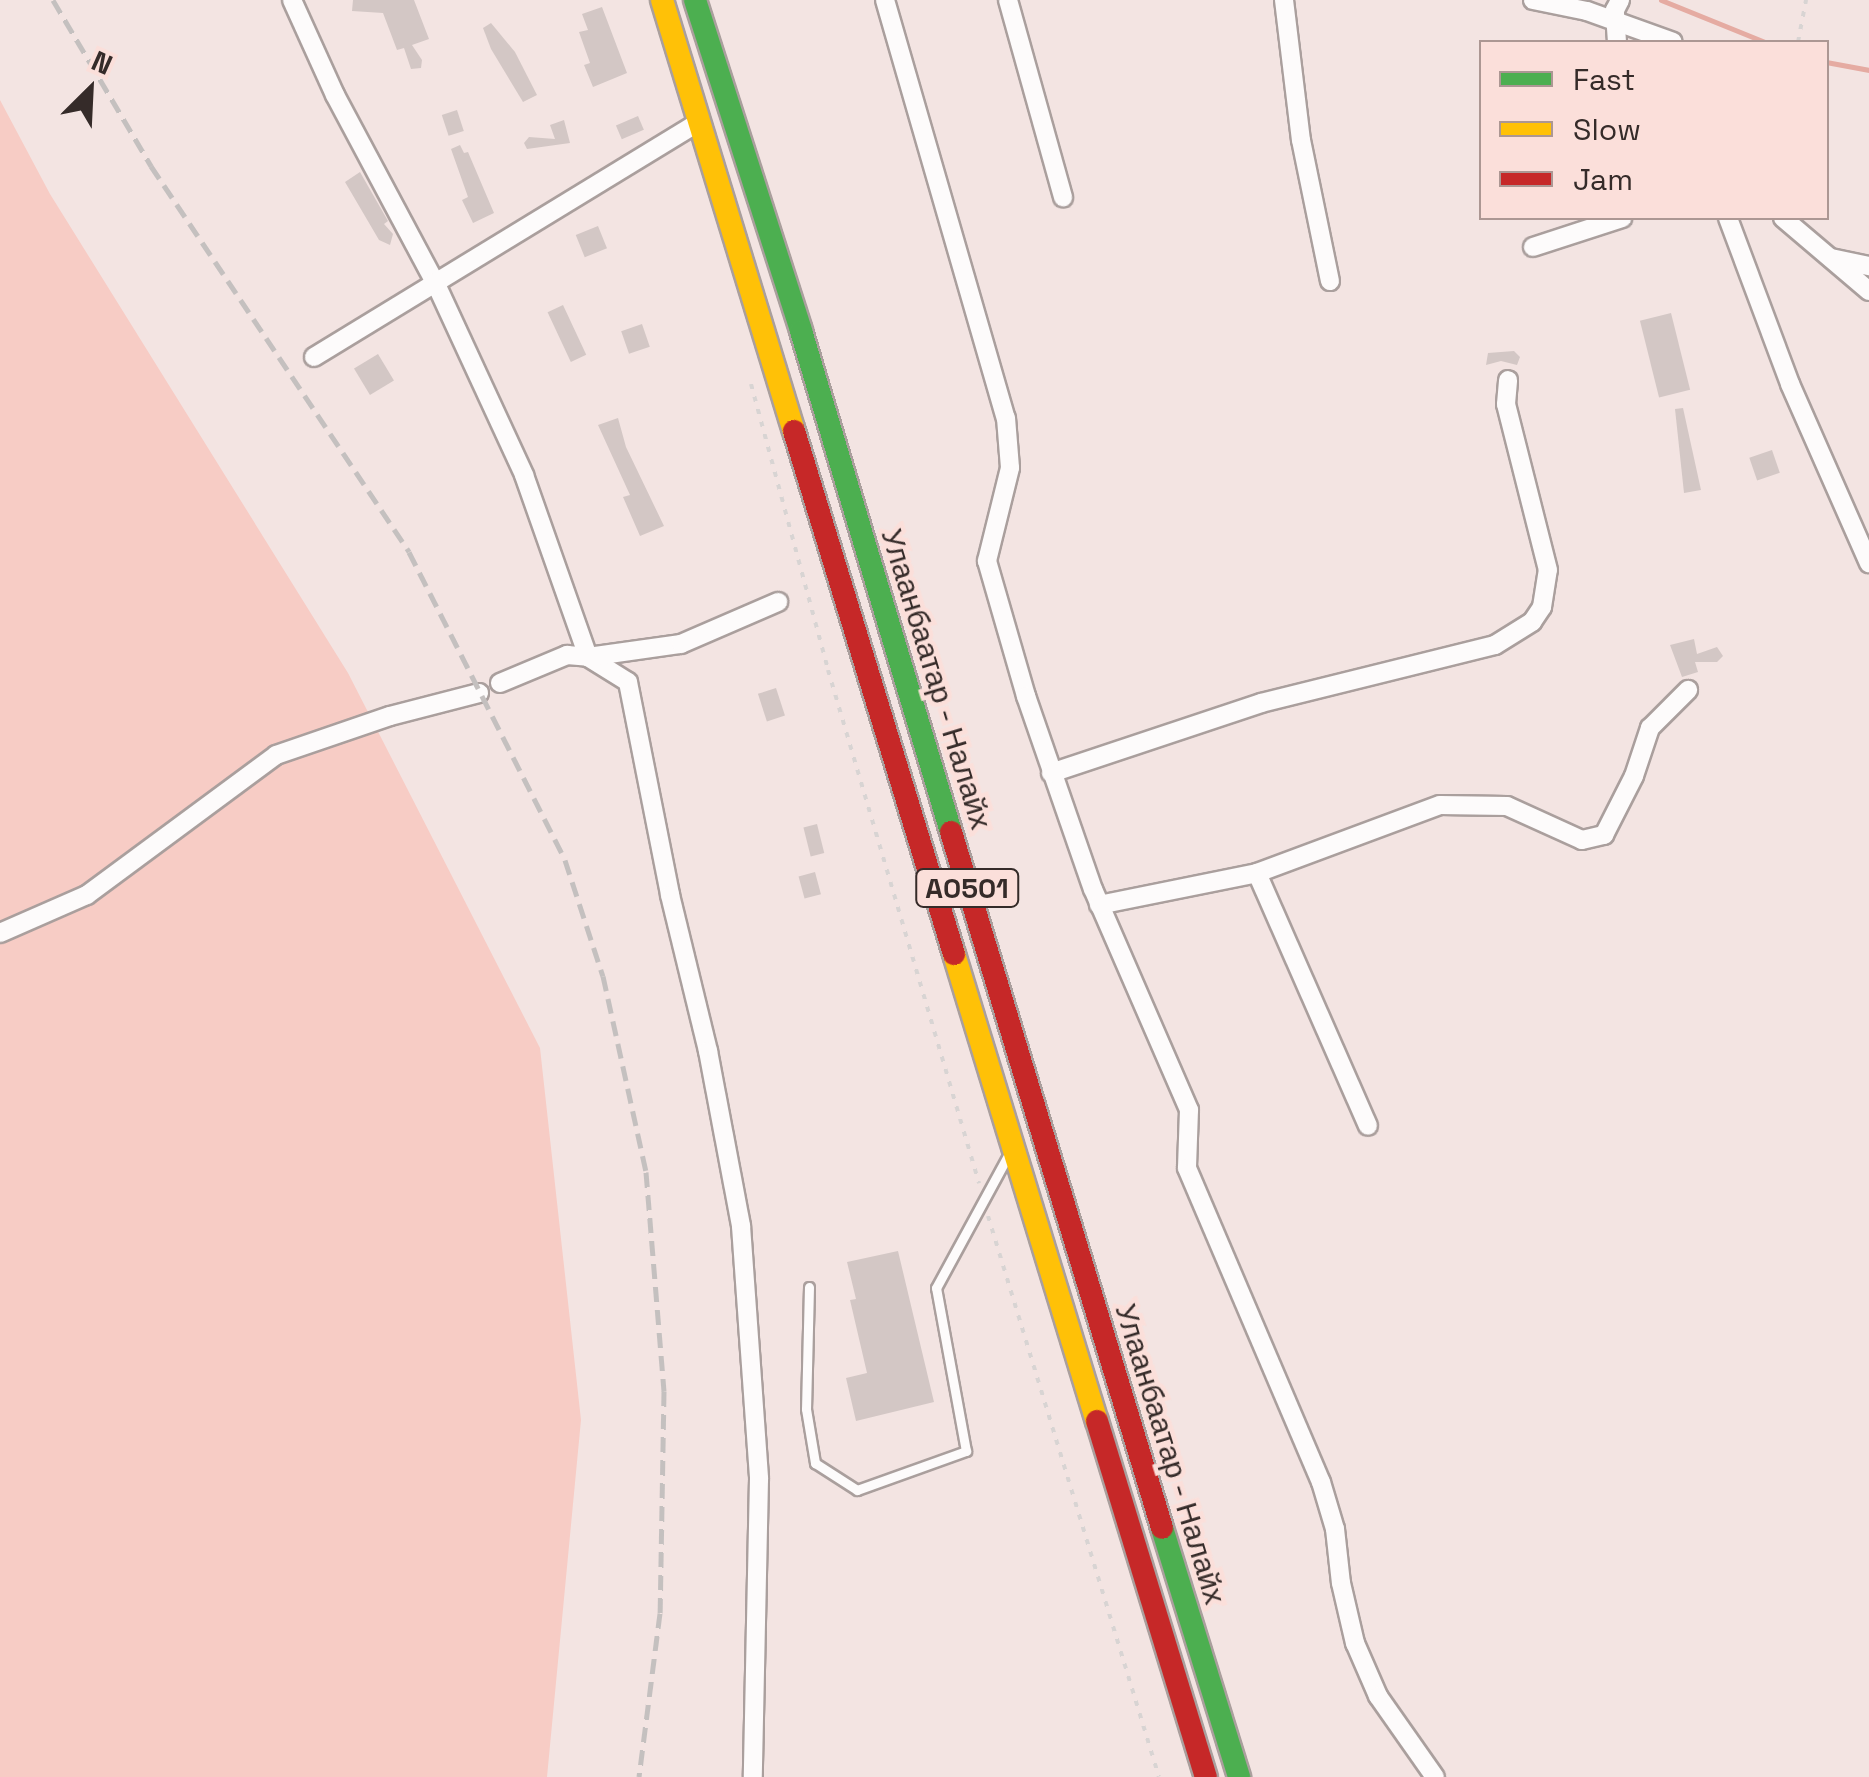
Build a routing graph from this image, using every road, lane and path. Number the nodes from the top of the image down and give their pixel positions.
1 (292, 0) edge
2 (662, 0) edge
3 (695, 0) edge
4 (885, 0) edge
5 (1008, 0) edge
6 (1284, 0) edge
7 (1534, 0) edge
8 (1620, 0) edge
9 (1806, 0) edge
10 (1617, 34) edge
11 (1660, 40) edge
12 (1798, 40) edge
13 (697, 123) junction
14 (1063, 197) dead end
15 (1616, 220) edge
16 (1729, 220) edge
17 (1785, 220) edge
18 (1533, 247) dead end
19 (1826, 257) junction
20 (1869, 266) edge
21 (1330, 281) dead end
22 (435, 282) junction
23 (1869, 292) edge
24 (314, 357) dead end
25 (748, 373) dead end
26 (1508, 380) dead end
27 (1869, 562) edge
28 (778, 602) dead end
29 (588, 657) junction
30 (500, 683) dead end
31 (1688, 690) dead end
32 (478, 693) dead end
33 (1051, 773) junction
34 (1257, 874) junction
35 (1100, 905) junction
36 (0, 932) edge
37 (1368, 1126) dead end
38 (1013, 1146) junction
39 (984, 1203) junction
40 (810, 1287) dead end
41 (753, 1777) edge
42 (1159, 1777) edge
43 (1206, 1777) edge
44 (1239, 1777) edge
45 (1435, 1777) edge

1 - 22 street
2 - 13 highway, Улаанбаатар - Налайх / A0501
3 - 44 highway, Улаанбаатар - Налайх / A0501
4 - 33 street
5 - 14 street
6 - 21 street
7 - 10 street
8 - 10 street
9 - 12 path
10 - 11 street
13 - 22 street
13 - 38 highway, Улаанбаатар - Налайх / A0501
15 - 18 street
16 - 27 street
17 - 19 street
19 - 20 street
19 - 23 street
22 - 24 street
22 - 29 street
25 - 39 path
26 - 33 street
28 - 29 street
29 - 30 street
29 - 41 street
31 - 34 street
32 - 36 street
33 - 35 street
34 - 35 street
34 - 37 street
35 - 45 street
38 - 39 lane
38 - 43 highway, Улаанбаатар - Налайх / A0501
39 - 40 lane
39 - 42 path

